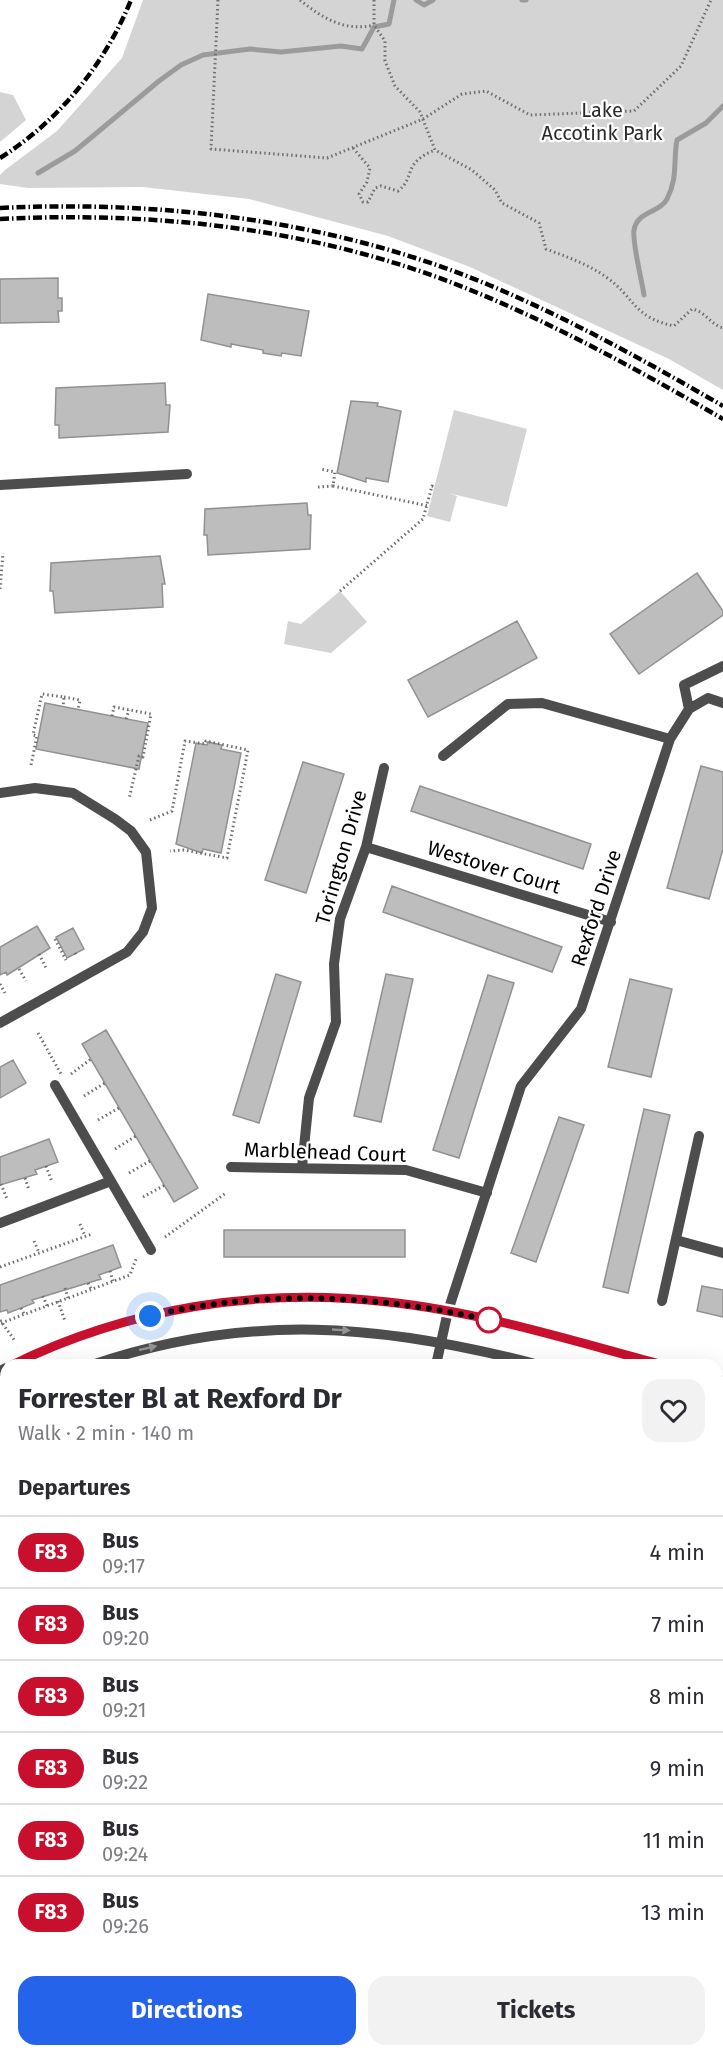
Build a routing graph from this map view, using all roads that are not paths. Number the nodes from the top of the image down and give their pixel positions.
1 (187, 474) dead end
2 (0, 485) edge
3 (723, 666) edge
4 (723, 703) edge
5 (689, 709) junction
6 (670, 739) junction
7 (442, 756) dead end
8 (384, 768) dead end
9 (0, 793) edge
10 (366, 847) junction
11 (611, 921) junction
12 (0, 1023) edge
13 (59, 1082) road end
14 (699, 1136) dead end
15 (231, 1167) dead end
16 (302, 1167) junction
17 (111, 1181) junction
18 (487, 1192) junction
19 (0, 1223) edge
20 (676, 1240) junction
21 (151, 1250) dead end
22 (723, 1253) edge
23 (662, 1301) dead end
24 (448, 1311) junction
25 (441, 1342) junction
26 (25, 1359) edge
27 (113, 1359) edge
28 (437, 1359) edge
29 (513, 1359) edge
30 (639, 1359) edge

1 - 2 street
3 - 5 street
4 - 5 street
5 - 6 street, Rexford Drive
6 - 7 street
6 - 11 street, Rexford Drive
8 - 10 street, Torington Drive
9 - 12 street
10 - 11 street, Westover Court
10 - 16 street, Torington Drive
11 - 18 street, Rexford Drive
13 - 17 street
14 - 20 street
15 - 16 street, Marblehead Court
16 - 18 street, Marblehead Court
17 - 19 street
17 - 21 street
18 - 24 street, Rexford Drive
20 - 22 street
20 - 23 street
24 - 25 street, Rexford Drive
24 - 26 street
24 - 30 street
27 -> 25 street
25 - 28 street, Rexford Drive
25 - 29 street

